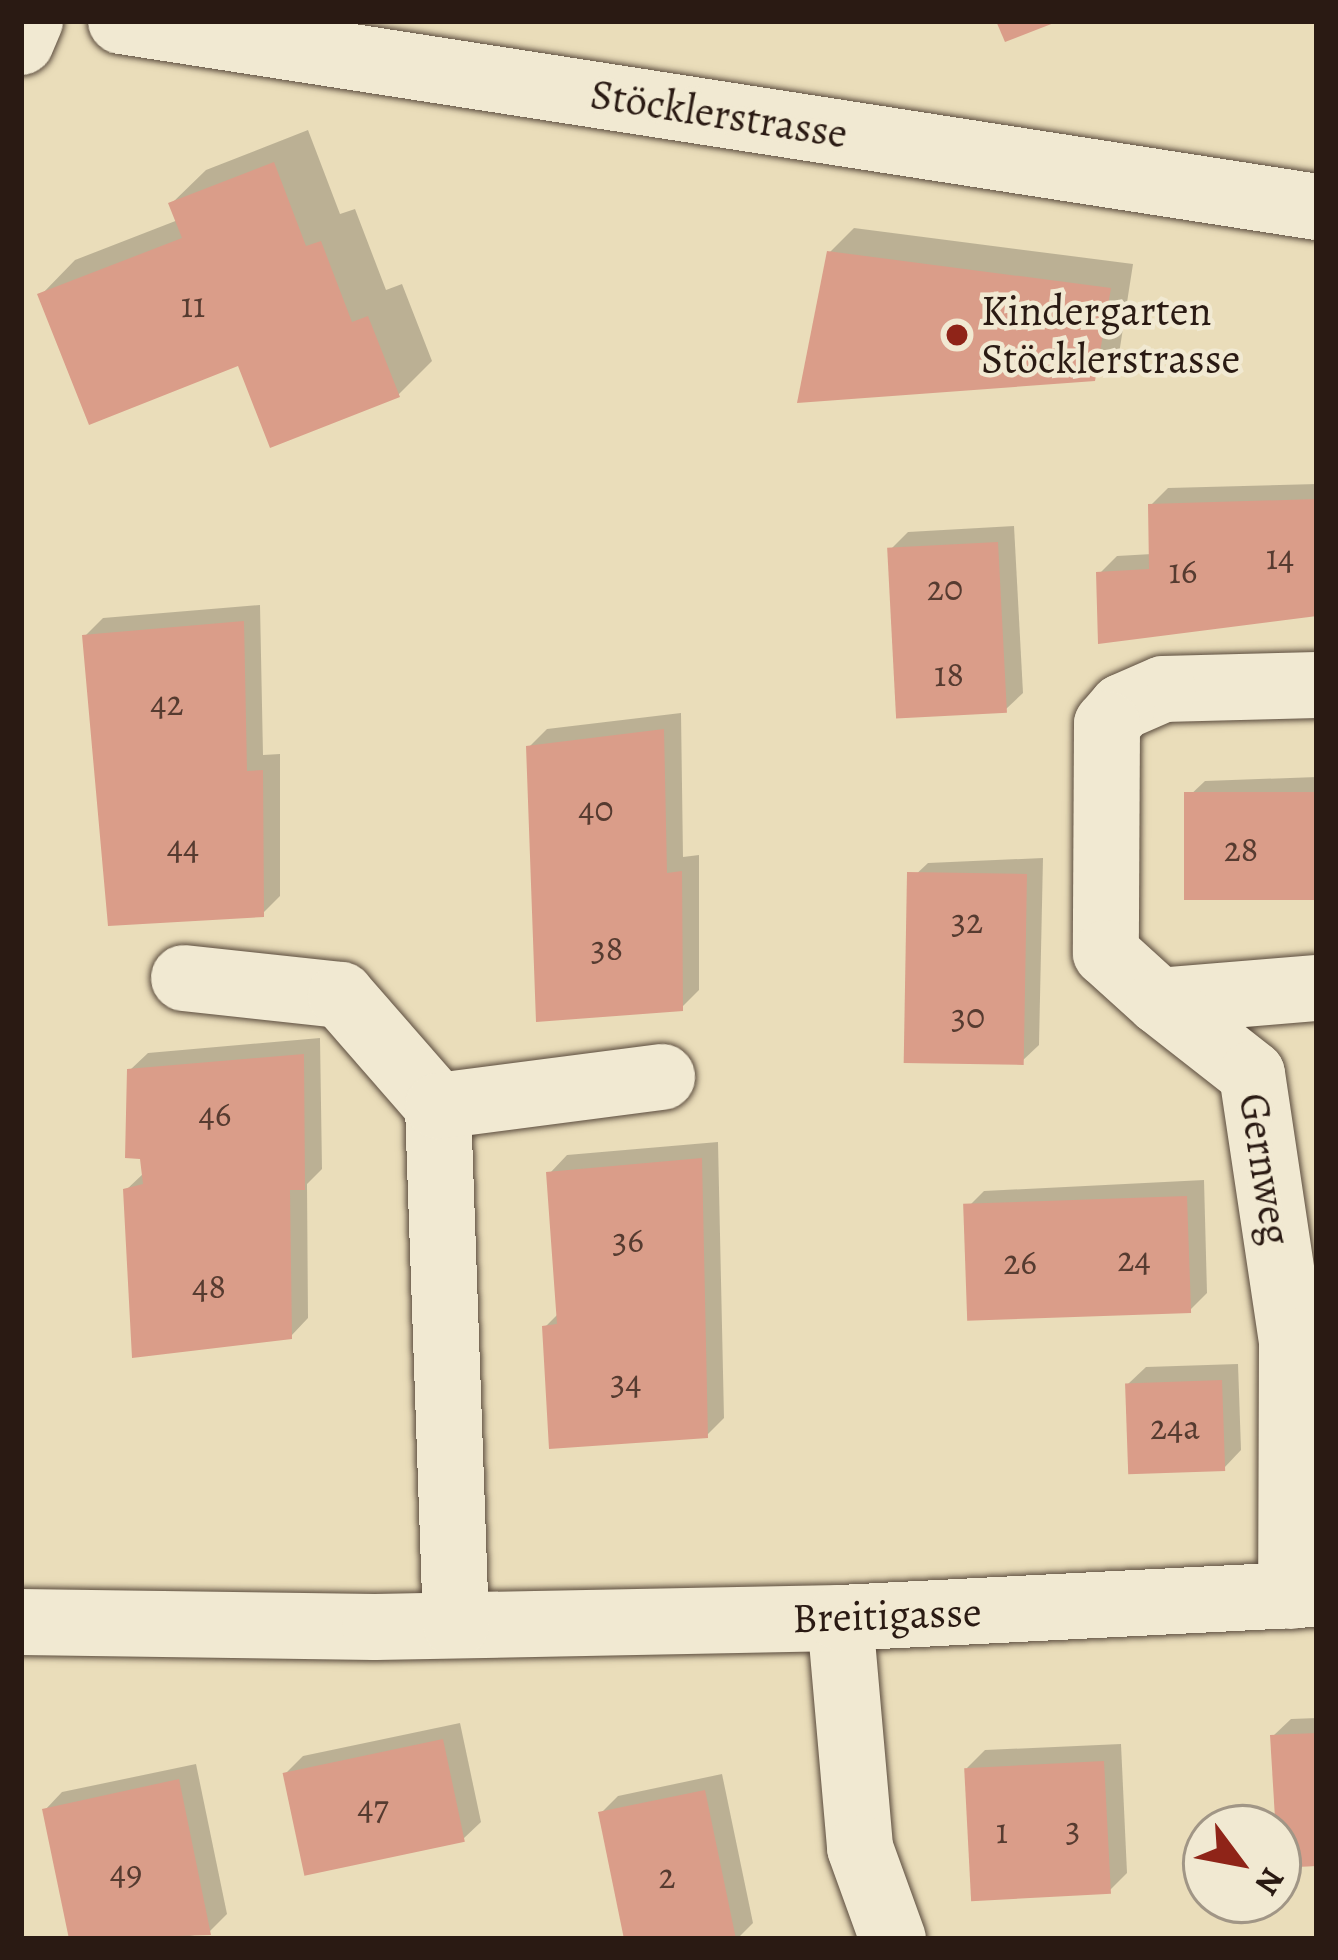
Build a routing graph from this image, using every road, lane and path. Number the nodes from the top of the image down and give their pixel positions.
1 (30, 21) edge
2 (121, 21) edge
3 (21, 42) edge
4 (1317, 207) edge
5 (1317, 685) edge
6 (184, 979) dead end
7 (1317, 988) edge
8 (1159, 1001) junction
9 (662, 1077) dead end
10 (438, 1106) junction
11 (1304, 1595) edge
12 (841, 1618) junction
13 (21, 1622) edge
14 (456, 1625) junction
15 (893, 1939) edge

1 - 3 street
2 - 4 street, Stöcklerstrasse
5 - 8 street, Gernweg
6 - 10 street
7 - 8 street
8 - 11 street, Gernweg
9 - 10 street
10 - 14 street
11 - 12 street, Breitigasse
12 - 14 street, Breitigasse
12 - 15 street
13 - 14 street, Breitigasse

